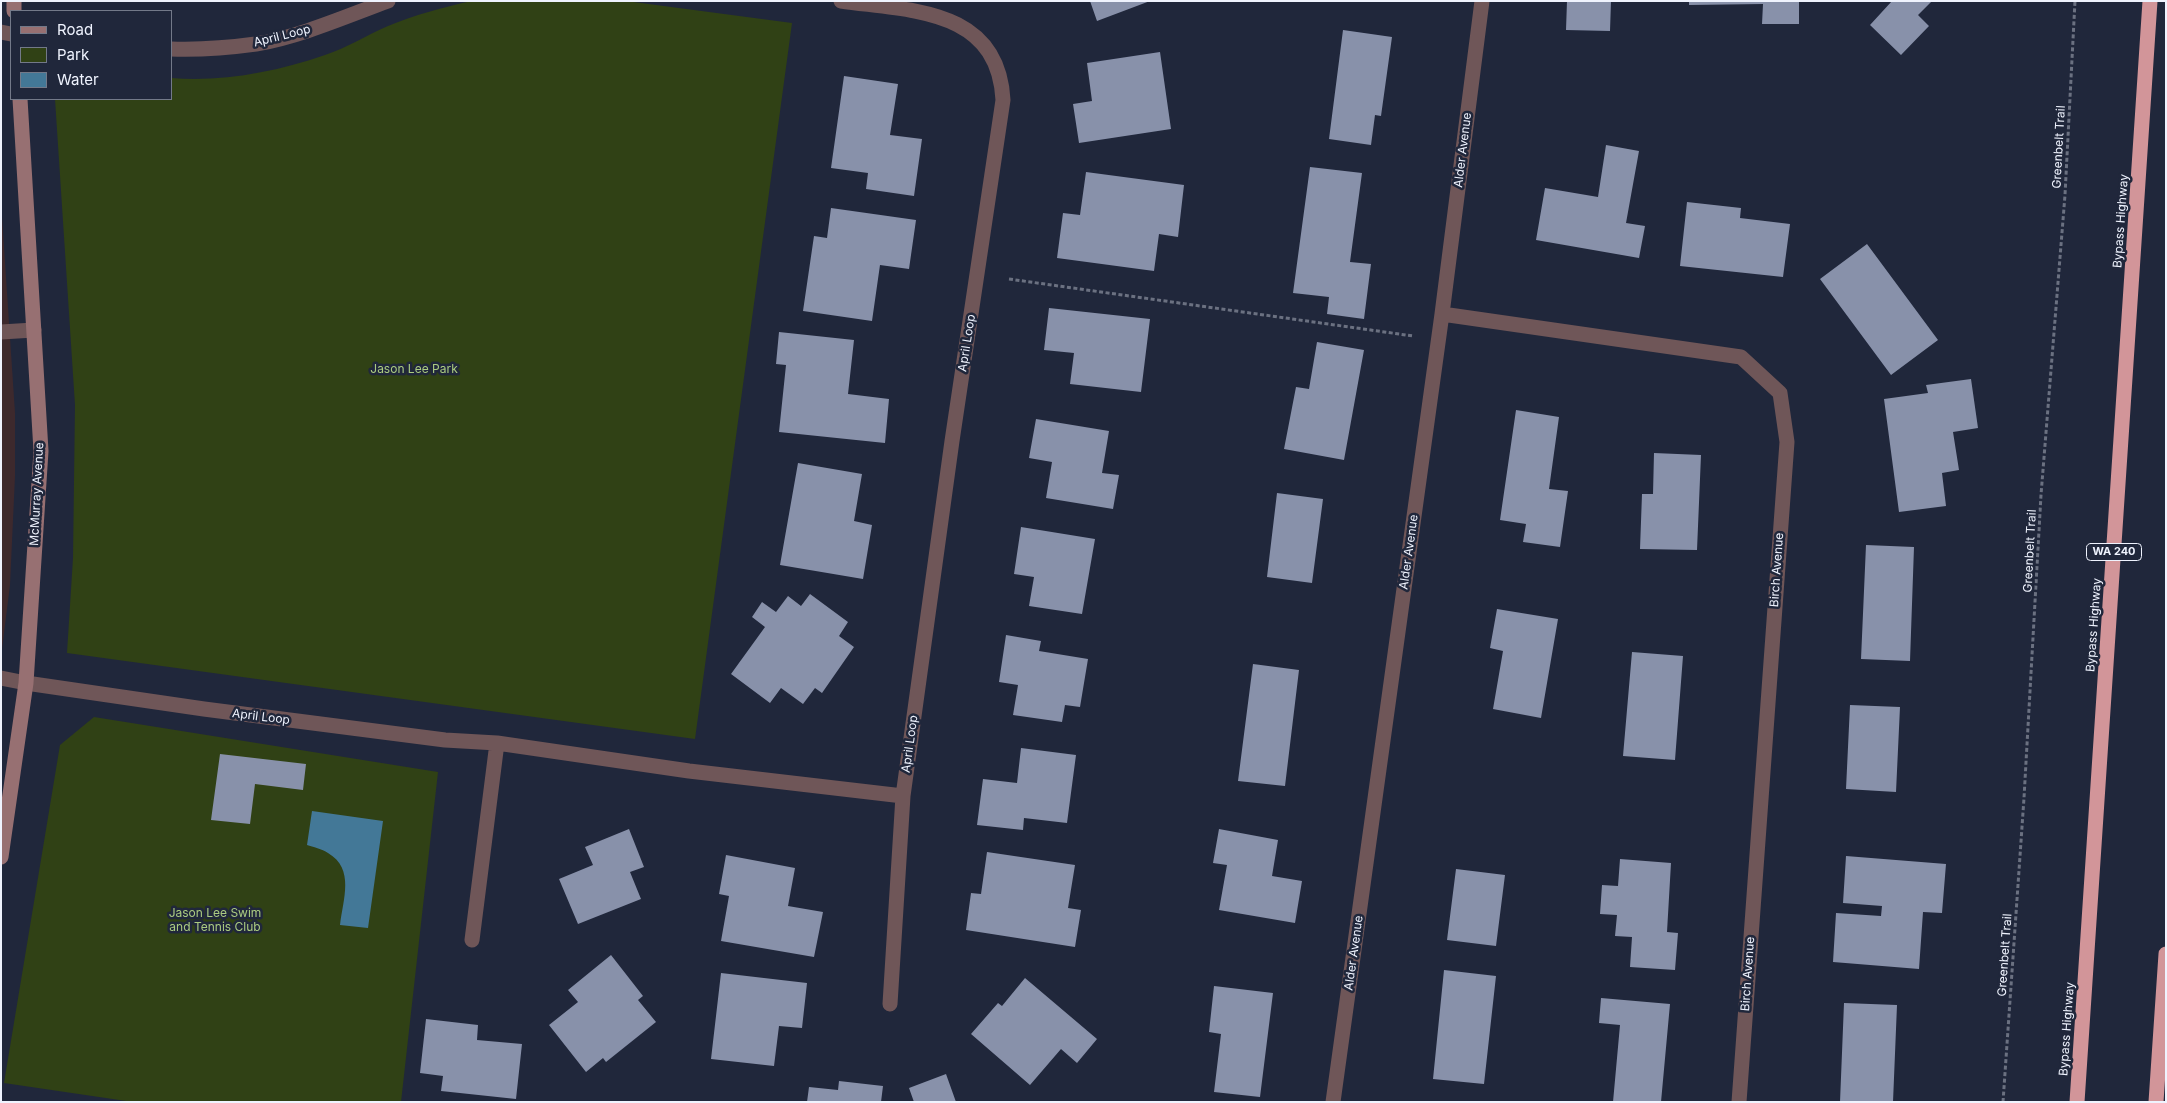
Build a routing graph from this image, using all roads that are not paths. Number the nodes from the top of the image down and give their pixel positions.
1 (388, 1) edge
2 (841, 1) edge
3 (1482, 1) edge
4 (2150, 1) edge
5 (172, 49) edge
6 (20, 100) edge
7 (1442, 314) junction
8 (34, 330) junction
9 (1, 332) edge
10 (1, 678) edge
11 (26, 682) junction
12 (497, 743) junction
13 (903, 796) junction
14 (1, 858) edge
15 (472, 940) dead end
16 (2166, 954) edge
17 (890, 1004) dead end
18 (1333, 1102) edge
19 (1739, 1102) edge
20 (2077, 1102) edge
21 (2156, 1102) edge

1 - 5 street, April Loop
2 - 13 street, April Loop
3 - 7 street, Alder Avenue
4 - 20 highway, Bypass Highway / WA 240
6 - 8 street, McMurray Avenue
7 - 18 street, Alder Avenue
7 - 19 street, Birch Avenue
8 - 9 street
8 - 11 street, McMurray Avenue
10 - 11 street, April Loop
11 - 12 street, April Loop
11 - 14 street, McMurray Avenue
12 - 13 street, April Loop
12 - 15 street
13 - 17 street, April Loop
16 - 21 highway

